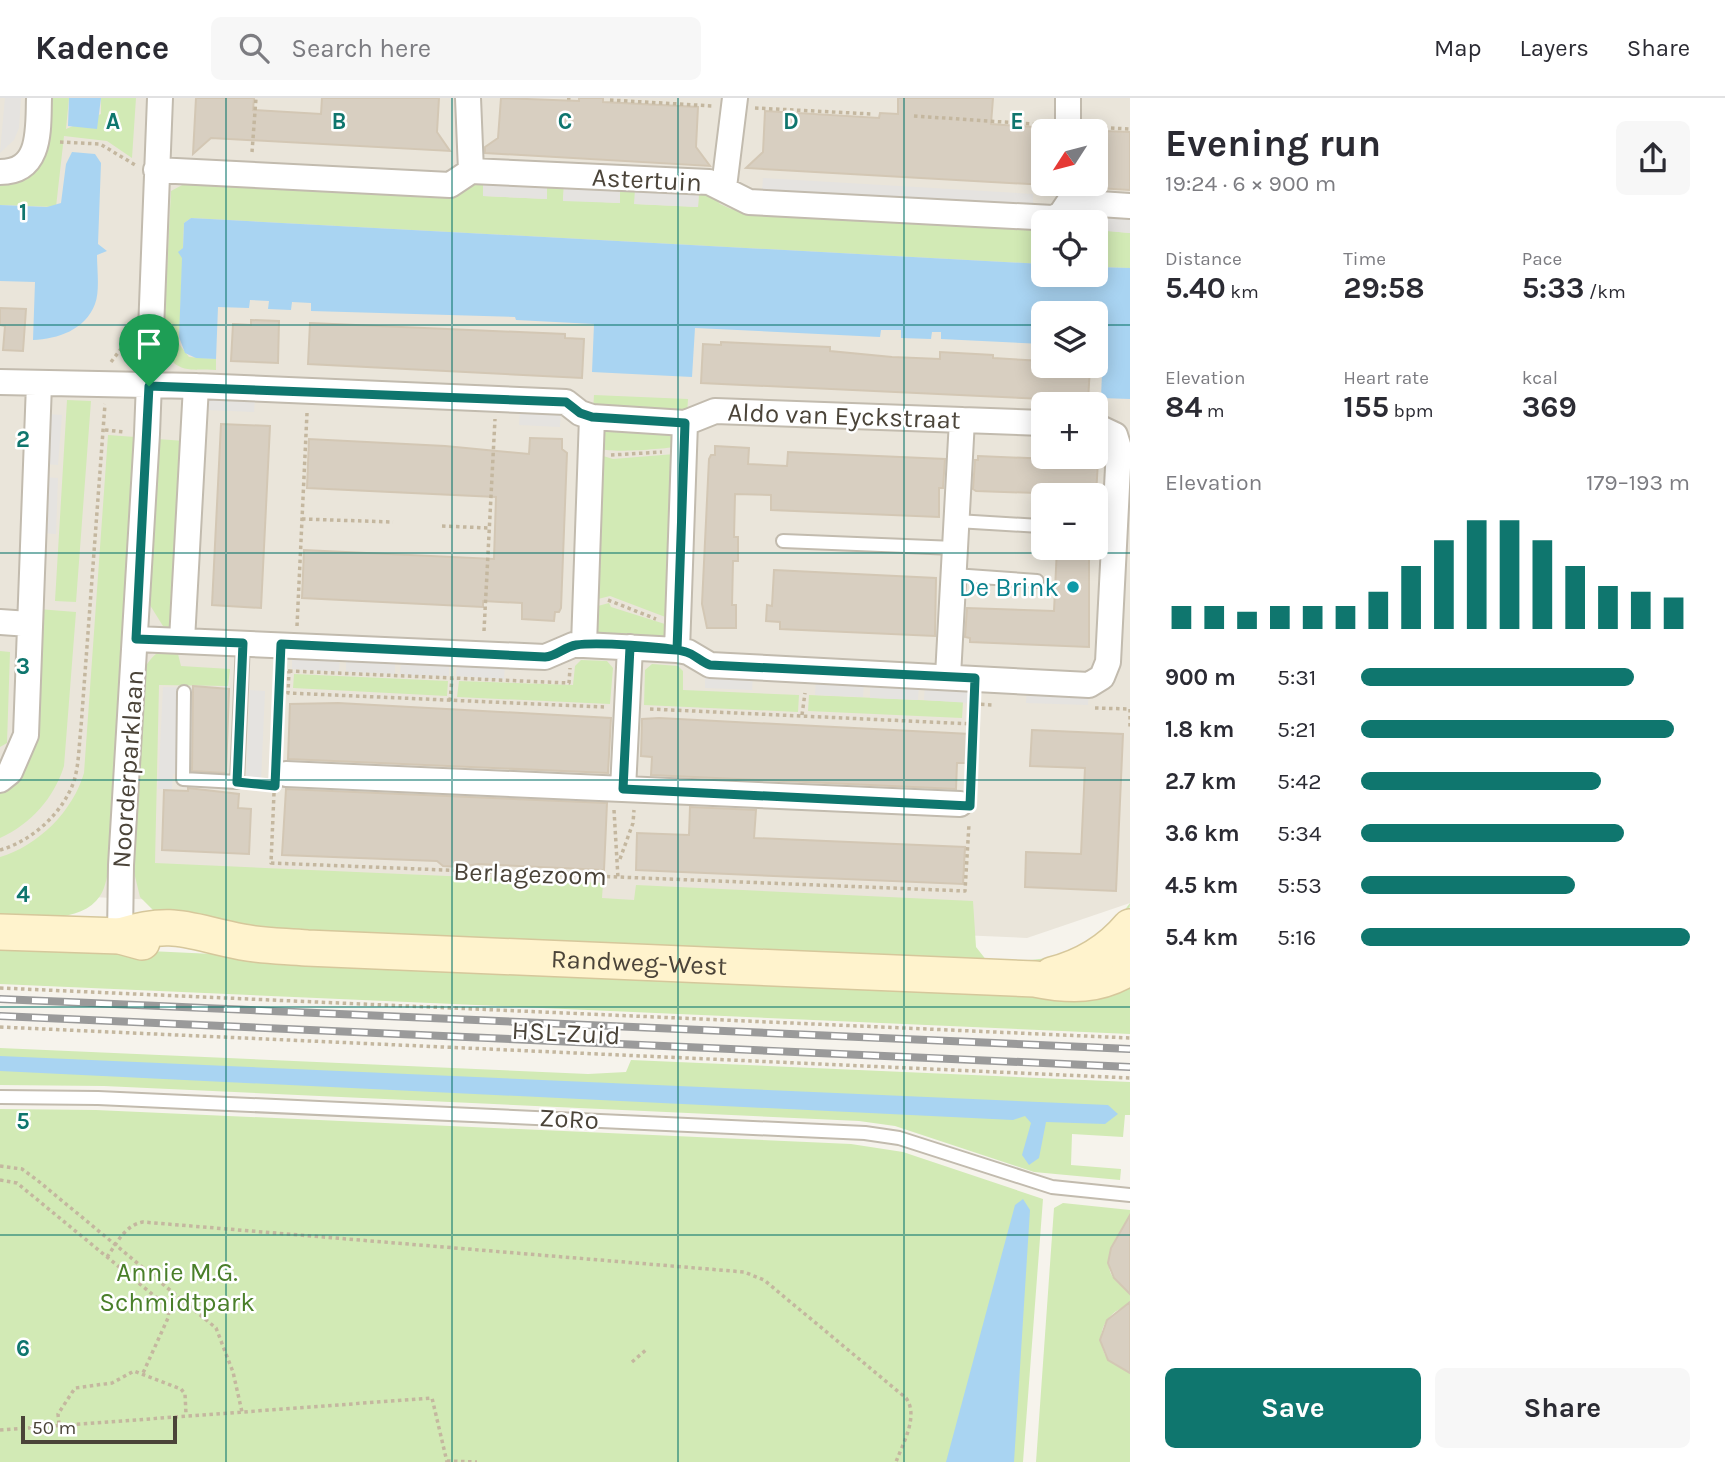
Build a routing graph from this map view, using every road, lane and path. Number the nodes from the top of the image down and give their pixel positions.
1 (39, 98) edge
2 (160, 98) edge
3 (256, 98) edge
4 (468, 98) edge
5 (567, 98) edge
6 (573, 98) edge
7 (735, 98) edge
8 (1068, 98) edge
9 (914, 116) dead end
10 (1068, 119) edge
11 (1031, 126) edge
12 (1108, 129) edge
13 (1130, 129) edge
14 (60, 142) dead end
15 (144, 168) junction
16 (471, 171) junction
17 (0, 173) edge
18 (250, 174) junction
19 (724, 187) junction
20 (1068, 196) edge
21 (1083, 196) edge
22 (1130, 206) edge
23 (135, 334) dead end
24 (0, 382) edge
25 (39, 384) junction
26 (107, 385) junction
27 (149, 386) junction
28 (196, 386) junction
29 (309, 391) junction
30 (496, 399) junction
31 (592, 417) junction
32 (962, 420) junction
33 (685, 423) junction
34 (1031, 423) edge
35 (1108, 435) edge
36 (593, 448) junction
37 (685, 450) junction
38 (302, 519) junction
39 (957, 521) junction
40 (393, 522) dead end
41 (1031, 525) edge
42 (442, 526) dead end
43 (489, 528) junction
44 (783, 541) dead end
45 (955, 548) junction
46 (954, 575) junction
47 (1037, 581) dead end
48 (585, 606) junction
49 (0, 622) edge
50 (29, 624) junction
51 (136, 639) junction
52 (677, 639) junction
53 (182, 640) junction
54 (243, 643) junction
55 (289, 645) junction
56 (584, 645) junction
57 (630, 647) junction
58 (483, 654) junction
59 (280, 671) junction
60 (948, 676) junction
61 (975, 678) junction
62 (452, 681) dead end
63 (288, 688) dead end
64 (184, 692) dead end
65 (803, 693) dead end
66 (450, 701) dead end
67 (802, 716) dead end
68 (279, 773) junction
69 (0, 780) edge
70 (237, 782) junction
71 (623, 789) junction
72 (960, 804) joint
73 (614, 821) dead end
74 (633, 823) dead end
75 (967, 848) dead end
76 (0, 850) edge
77 (619, 861) junction
78 (618, 877) junction
79 (1130, 927) edge
80 (0, 932) edge
81 (120, 936) junction
82 (1130, 967) edge
83 (1035, 979) junction
84 (0, 988) edge
85 (0, 1027) edge
86 (1130, 1038) edge
87 (1130, 1078) edge
88 (0, 1097) edge
89 (0, 1166) edge
90 (0, 1180) edge
91 (1130, 1195) edge
92 (116, 1244) junction
93 (107, 1257) junction
94 (647, 1349) dead end
95 (632, 1362) dead end
96 (143, 1373) junction
97 (242, 1412) junction
98 (186, 1414) junction
99 (59, 1424) junction
100 (0, 1430) edge
101 (447, 1461) edge
102 (477, 1462) edge
103 (896, 1462) edge

1 - 17 street
2 - 15 street, Noorderparklaan
3 - 18 path
4 - 16 street
5 - 6 path
7 - 19 street
8 - 10 street
9 - 11 path
12 - 13 path
14 - 15 path
15 - 18 street, Astertuin
15 - 27 street, Noorderparklaan
16 - 18 street, Astertuin
16 - 19 street, Astertuin
19 - 20 street, Astertuin
21 - 22 street, Astertuin
23 - 26 path, Noorderparklaan
24 - 25 street, Aldo van Eyckstraat
25 - 26 street, Aldo van Eyckstraat
25 - 50 street
26 - 27 street, Aldo van Eyckstraat
26 - 76 path, Noorderparklaan
27 - 28 street, Aldo van Eyckstraat
27 - 51 street, Noorderparklaan
28 - 29 street, Aldo van Eyckstraat
28 - 53 street
29 - 30 street, Aldo van Eyckstraat
29 - 38 path, Berlagezoom
30 - 31 street, Aldo van Eyckstraat
30 - 43 path
31 - 33 street, Aldo van Eyckstraat
31 - 36 street
32 - 33 street, Aldo van Eyckstraat
32 - 34 street, Aldo van Eyckstraat
32 - 39 street
33 - 37 street
35 - 61 street
36 - 37 path
36 - 48 street
37 - 52 street
38 - 40 path
38 - 55 path, Berlagezoom
39 - 41 lane
39 - 45 street
42 - 43 path
43 - 58 path
44 - 45 lane
45 - 46 street
46 - 47 lane
46 - 60 street
48 - 52 path
48 - 56 street
49 - 50 street
50 - 69 street
51 - 53 street
51 - 81 street, Noorderparklaan
52 - 57 street
52 - 60 street
53 - 54 street
54 - 55 street
54 - 70 lane
55 - 58 street
55 - 59 path, Berlagezoom
56 - 57 street
56 - 58 street
57 - 71 street
59 - 63 path
59 - 68 path, Berlagezoom
60 - 61 street
61 - 72 path
62 - 66 path
64 - 70 lane
65 - 67 path
68 - 70 path
68 - 71 street
68 - 78 path, Berlagezoom
71 - 72 street
73 - 77 path
74 - 77 path
75 - 78 path, Berlagezoom
77 - 78 path
79 - 83 main road, Randweg-West
80 - 81 main road, Randweg-West
81 - 83 main road, Randweg-West
82 - 83 main road, Randweg-West
84 - 86 path, HSL-Zuid
85 - 87 path, HSL-Zuid
88 - 91 lane, ZoRo
89 - 92 path
90 - 93 path
92 - 93 path
92 - 97 path
92 - 103 path
93 - 96 path
94 - 95 path
96 - 98 path
96 - 99 path
97 - 98 path
97 - 101 path
98 - 99 path
99 - 100 path
101 - 102 path

